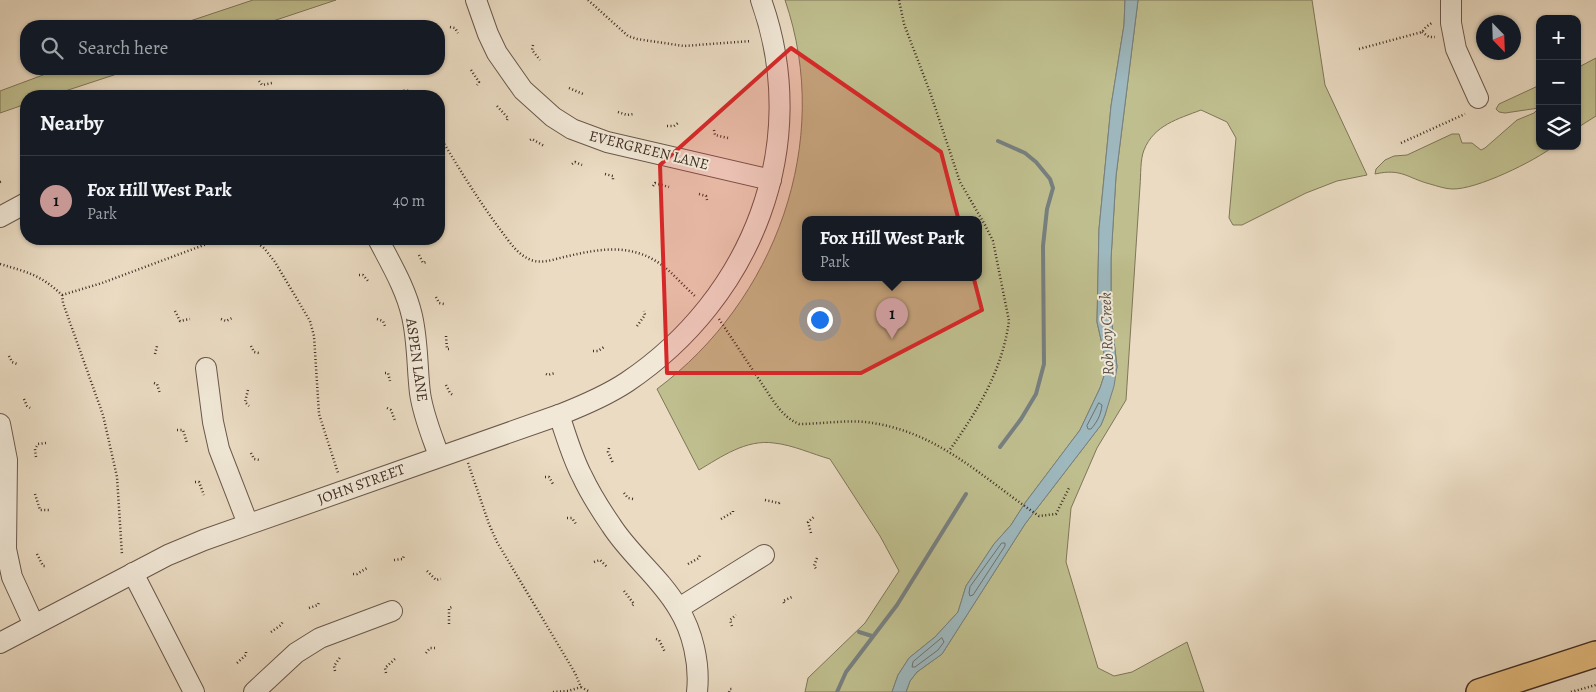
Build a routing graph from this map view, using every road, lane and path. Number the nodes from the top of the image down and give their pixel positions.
1 (476, 0) edge
2 (588, 0) edge
3 (761, 0) edge
4 (899, 0) edge
5 (1451, 0) edge
6 (1433, 22) dead end
7 (450, 27) dead end
8 (1422, 32) junction
9 (458, 33) dead end
10 (1434, 36) dead end
11 (751, 40) dead end
12 (533, 45) dead end
13 (1359, 49) dead end
14 (540, 60) dead end
15 (471, 70) dead end
16 (259, 81) dead end
17 (272, 83) dead end
18 (477, 84) dead end
19 (569, 88) dead end
20 (583, 94) dead end
21 (1478, 98) dead end
22 (497, 106) dead end
23 (618, 112) dead end
24 (634, 114) dead end
25 (1465, 114) dead end
26 (506, 120) dead end
27 (678, 123) dead end
28 (667, 126) dead end
29 (714, 130) dead end
30 (728, 138) dead end
31 (530, 140) dead end
32 (1401, 143) dead end
33 (445, 145) edge
34 (544, 146) dead end
35 (572, 164) dead end
36 (582, 165) dead end
37 (605, 174) dead end
38 (613, 180) dead end
39 (771, 180) junction
40 (653, 186) dead end
41 (669, 186) dead end
42 (700, 194) dead end
43 (707, 200) dead end
44 (20, 207) edge
45 (980, 216) edge
46 (0, 217) edge
47 (982, 219) edge
48 (204, 245) edge
49 (260, 245) edge
50 (381, 245) edge
51 (418, 256) dead end
52 (426, 262) dead end
53 (0, 264) edge
54 (359, 275) dead end
55 (368, 282) dead end
56 (62, 295) junction
57 (436, 297) dead end
58 (444, 304) dead end
59 (709, 309) junction
60 (175, 311) dead end
61 (644, 312) dead end
62 (232, 318) dead end
63 (190, 319) dead end
64 (221, 319) dead end
65 (377, 319) dead end
66 (385, 326) dead end
67 (637, 326) dead end
68 (446, 336) dead end
69 (157, 346) dead end
70 (251, 346) dead end
71 (604, 346) dead end
72 (449, 349) dead end
73 (593, 351) dead end
74 (259, 353) dead end
75 (155, 354) dead end
76 (8, 356) dead end
77 (17, 364) dead end
78 (206, 368) dead end
79 (384, 373) dead end
80 (556, 373) dead end
81 (546, 374) dead end
82 (390, 381) dead end
83 (154, 383) dead end
84 (446, 385) dead end
85 (248, 390) dead end
86 (160, 394) dead end
87 (454, 396) dead end
88 (24, 399) dead end
89 (249, 406) dead end
90 (30, 408) dead end
91 (387, 408) dead end
92 (559, 415) junction
93 (395, 421) dead end
94 (0, 424) edge
95 (177, 430) dead end
96 (46, 443) dead end
97 (187, 443) dead end
98 (609, 448) dead end
99 (949, 451) junction
100 (251, 453) dead end
101 (439, 456) junction
102 (36, 457) dead end
103 (466, 459) dead end
104 (260, 460) dead end
105 (614, 463) dead end
106 (338, 474) dead end
107 (545, 476) dead end
108 (195, 482) dead end
109 (553, 484) dead end
110 (1069, 488) dead end
111 (624, 493) dead end
112 (35, 494) dead end
113 (204, 495) dead end
114 (633, 499) dead end
115 (765, 500) dead end
116 (780, 501) dead end
117 (51, 510) dead end
118 (733, 510) dead end
119 (815, 516) dead end
120 (567, 518) dead end
121 (721, 519) dead end
122 (248, 524) junction
123 (576, 524) dead end
124 (811, 533) dead end
125 (37, 554) dead end
126 (700, 554) dead end
127 (122, 555) dead end
128 (404, 555) dead end
129 (764, 555) dead end
130 (817, 558) dead end
131 (394, 560) dead end
132 (594, 562) dead end
133 (688, 564) dead end
134 (46, 566) dead end
135 (607, 567) dead end
136 (367, 568) dead end
137 (817, 570) dead end
138 (427, 571) dead end
139 (133, 573) junction
140 (353, 574) dead end
141 (441, 579) dead end
142 (624, 591) dead end
143 (792, 597) dead end
144 (319, 602) dead end
145 (784, 603) dead end
146 (452, 607) dead end
147 (630, 607) dead end
148 (309, 608) dead end
149 (678, 608) junction
150 (392, 611) dead end
151 (736, 615) dead end
152 (283, 621) dead end
153 (449, 624) dead end
154 (34, 625) junction
155 (732, 626) dead end
156 (271, 632) dead end
157 (656, 639) dead end
158 (0, 643) edge
159 (434, 648) dead end
160 (246, 651) dead end
161 (665, 652) dead end
162 (426, 653) dead end
163 (1596, 654) edge
164 (341, 656) dead end
165 (396, 658) dead end
166 (237, 664) dead end
167 (334, 670) dead end
168 (386, 673) dead end
169 (1596, 685) edge
170 (581, 687) junction
171 (733, 689) dead end
172 (194, 692) edge
173 (254, 692) edge
174 (553, 692) edge
175 (590, 692) edge
176 (697, 692) edge
177 (729, 692) edge
178 (1479, 692) edge
179 (1571, 692) edge

1 - 39 street, EVERGREEN LANE
2 - 11 path
3 - 39 street, JOHN STREET
4 - 45 path
5 - 21 street
6 - 8 path
7 - 9 path
8 - 10 path
8 - 13 path
12 - 14 path
15 - 18 path
16 - 17 path
19 - 20 path
22 - 26 path
23 - 24 path
25 - 32 path
27 - 28 path
29 - 30 path
31 - 34 path
33 - 59 path
35 - 36 path
37 - 38 path
39 - 59 street, JOHN STREET
40 - 41 path
42 - 43 path
44 - 46 street
47 - 99 path
48 - 56 path
49 - 106 path
50 - 101 street, ASPEN LANE
51 - 52 path
53 - 56 path
54 - 55 path
56 - 127 path
57 - 58 path
59 - 92 street, JOHN STREET
59 - 99 path
60 - 63 path
61 - 67 path
62 - 64 path
65 - 66 path
68 - 72 path
69 - 75 path
70 - 74 path
71 - 73 path
76 - 77 path
78 - 122 street
79 - 82 path
80 - 81 path
83 - 86 path
84 - 87 path
85 - 89 path
88 - 90 path
91 - 93 path
92 - 101 street, JOHN STREET
92 - 149 street
94 - 154 street
95 - 97 path
96 - 102 path
98 - 105 path
99 - 110 path
100 - 104 path
101 - 122 street, JOHN STREET
103 - 170 path
107 - 109 path
108 - 113 path
111 - 114 path
112 - 117 path
115 - 116 path
118 - 121 path
119 - 124 path
120 - 123 path
122 - 139 street, JOHN STREET
125 - 134 path
126 - 133 path
128 - 131 path
129 - 149 street
130 - 137 path
132 - 135 path
136 - 140 path
138 - 141 path
139 - 154 street, JOHN STREET
139 - 172 street
142 - 147 path
143 - 145 path
144 - 148 path
146 - 153 path
149 - 176 street
150 - 173 street
151 - 155 path
152 - 156 path
154 - 158 street, JOHN STREET
157 - 161 path
159 - 162 path
160 - 166 path
163 - 178 main road
164 - 167 path
165 - 168 path
169 - 179 path
170 - 174 path
170 - 175 path
171 - 177 path

